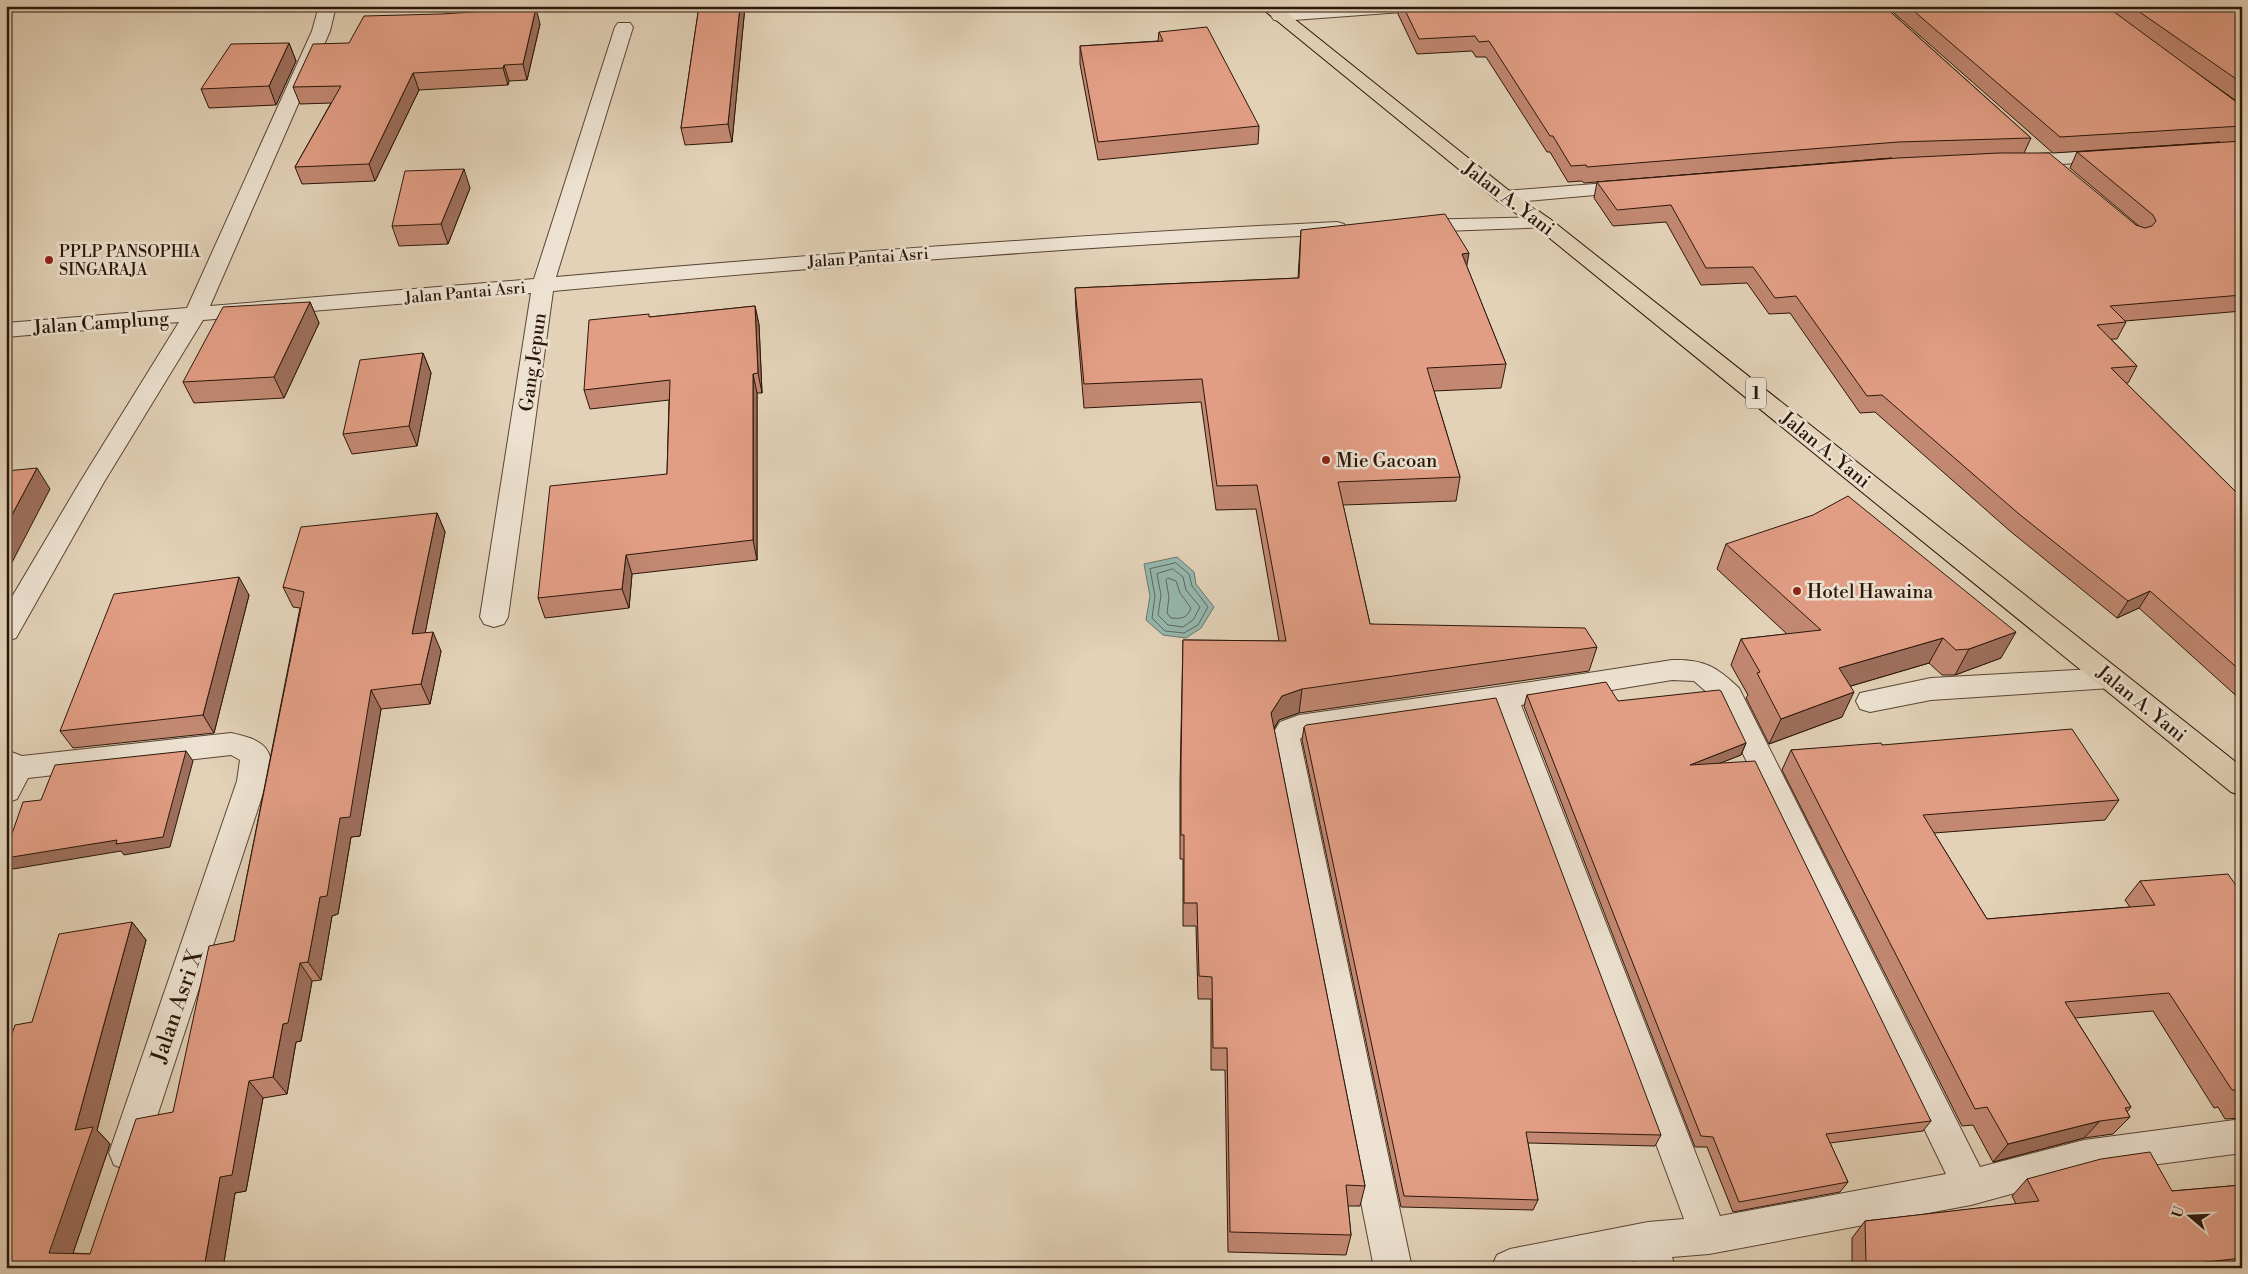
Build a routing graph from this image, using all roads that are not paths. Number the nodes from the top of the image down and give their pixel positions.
1 (328, 6) edge
2 (1416, 6) edge
3 (1273, 11) edge
4 (624, 27) dead end
5 (2025, 141) edge
6 (2132, 155) edge
7 (2001, 161) edge
8 (2047, 161) junction
9 (2069, 180) edge
10 (1655, 185) edge
11 (1505, 197) junction
12 (1543, 223) junction
13 (1395, 226) edge
14 (1356, 228) edge
15 (543, 286) junction
16 (195, 315) junction
17 (6, 330) edge
18 (494, 617) dead end
19 (6, 631) edge
20 (2111, 678) junction
21 (1504, 697) junction
22 (1870, 701) dead end
23 (10, 773) edge
24 (2242, 784) edge
25 (2242, 1136) edge
26 (116, 1184) edge
27 (1971, 1187) junction
28 (1709, 1236) junction
29 (1652, 1254) edge
30 (1393, 1268) edge
31 (1510, 1268) edge

1 - 16 street
2 - 3 street
3 - 11 highway, Jalan A. Yani / 1
4 - 15 street, Gang Jepun
5 - 8 street
6 - 8 street
7 - 8 street
8 - 9 street
10 - 11 street
11 - 12 highway, Jalan A. Yani / 1
12 - 13 street
12 - 20 highway, Jalan A. Yani / 1
14 - 15 street, Jalan Pantai Asri
15 - 16 street, Jalan Pantai Asri
15 - 18 street, Gang Jepun
16 - 17 street, Jalan Camplung
16 - 19 street
20 - 22 street
20 - 24 highway, Jalan A. Yani / 1
21 - 27 street
21 - 28 street
21 - 30 street
23 - 26 street, Jalan Asri X
25 - 27 street
27 - 28 street
28 - 29 street
29 - 31 street

